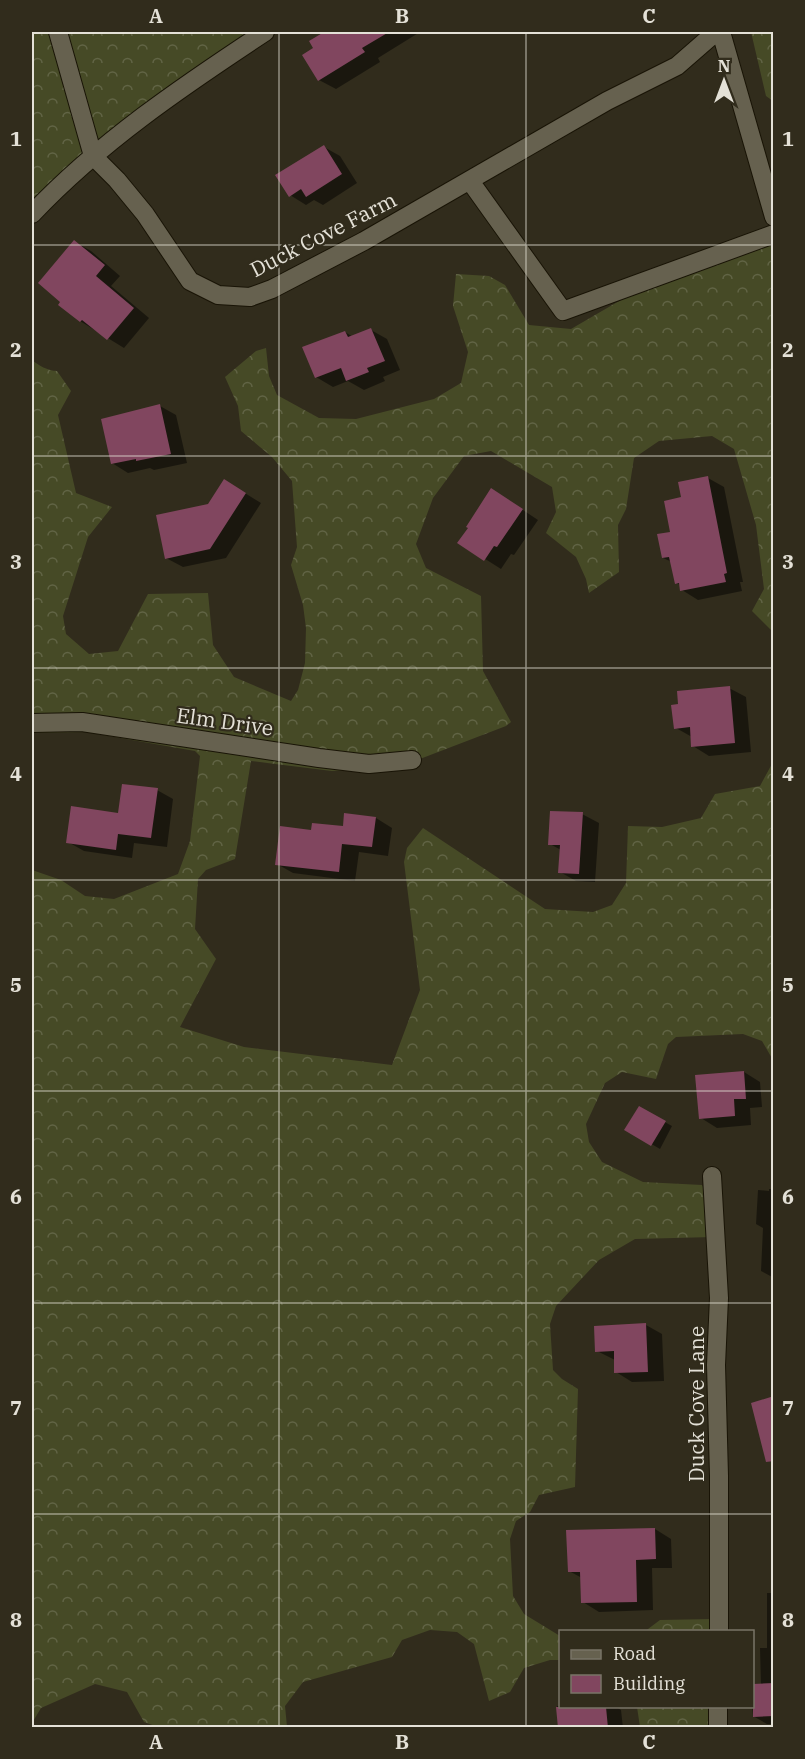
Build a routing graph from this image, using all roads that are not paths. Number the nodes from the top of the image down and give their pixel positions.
1 (58, 32) edge
2 (265, 32) edge
3 (716, 32) edge
4 (722, 32) edge
5 (93, 156) junction
6 (477, 177) junction
7 (32, 214) edge
8 (774, 217) edge
9 (774, 234) edge
10 (32, 723) edge
11 (412, 760) dead end
12 (712, 1176) dead end
13 (719, 1630) edge
14 (718, 1708) edge
15 (718, 1728) edge

1 - 5 street
2 - 5 street
3 - 6 street, Duck Cove Farm
4 - 8 street
5 - 6 street, Duck Cove Farm
5 - 7 street
6 - 9 street
10 - 11 street, Elm Drive
12 - 13 street, Duck Cove Lane
14 - 15 street

